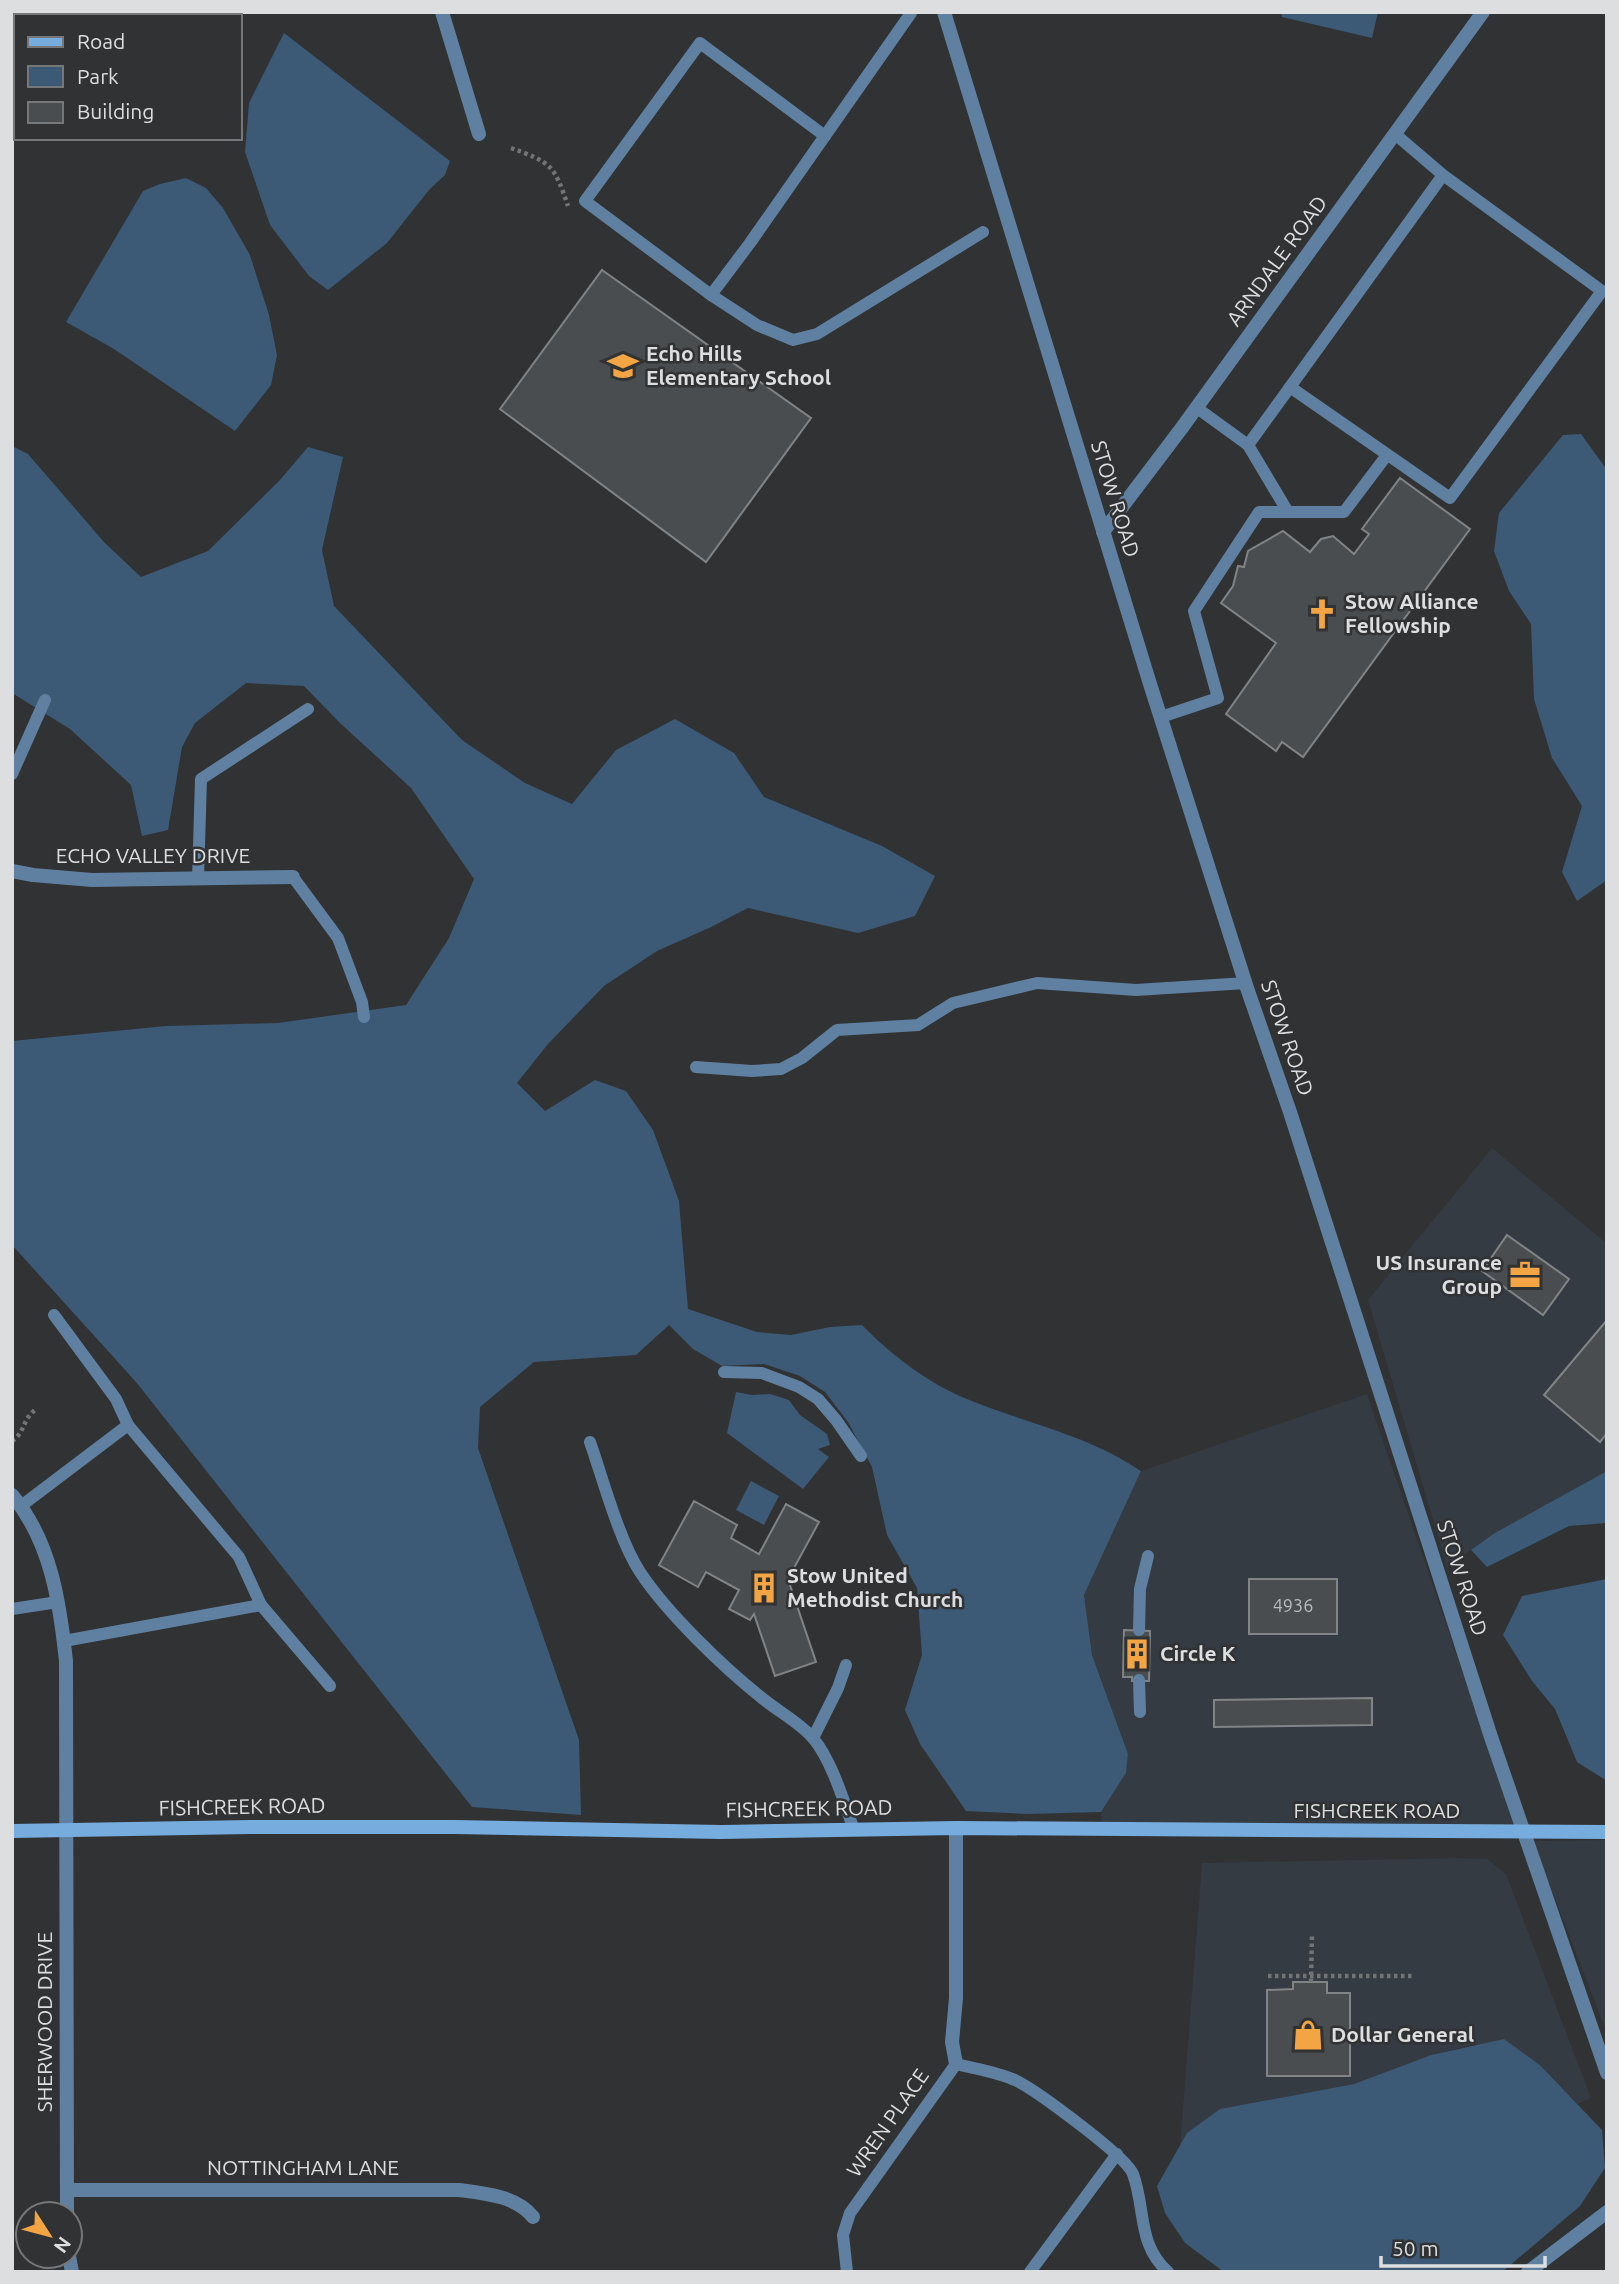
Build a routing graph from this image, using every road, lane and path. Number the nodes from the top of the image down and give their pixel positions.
1 (442, 12) edge
2 (944, 12) edge
3 (1483, 12) edge
4 (911, 13) edge
5 (479, 134) dead end
6 (1395, 134) junction
7 (825, 136) junction
8 (511, 148) dead end
9 (1443, 175) junction
10 (569, 209) dead end
11 (983, 232) dead end
12 (710, 295) junction
13 (1290, 387) junction
14 (1197, 408) junction
15 (1248, 445) junction
16 (1387, 455) junction
17 (1288, 512) junction
18 (1103, 533) junction
19 (45, 699) dead end
20 (308, 709) dead end
21 (1161, 717) junction
22 (12, 774) edge
23 (12, 871) edge
24 (293, 877) joint
25 (198, 879) junction
26 (1246, 983) junction
27 (364, 1017) dead end
28 (696, 1067) dead end
29 (54, 1315) dead end
30 (724, 1372) dead end
31 (35, 1410) dead end
32 (128, 1425) junction
33 (12, 1441) edge
34 (590, 1442) dead end
35 (861, 1456) dead end
36 (17, 1501) edge
37 (1148, 1556) dead end
38 (58, 1602) junction
39 (261, 1605) junction
40 (12, 1609) edge
41 (1139, 1630) dead end
42 (64, 1641) junction
43 (846, 1665) dead end
44 (1139, 1681) dead end
45 (330, 1686) dead end
46 (1140, 1712) dead end
47 (824, 1717) junction
48 (798, 1724) junction
49 (814, 1738) junction
50 (956, 1828) junction
51 (65, 1830) junction
52 (854, 1830) junction
53 (12, 1831) edge
54 (1607, 1832) edge
55 (1525, 1833) junction
56 (1312, 1934) dead end
57 (1268, 1976) dead end
58 (1414, 1976) dead end
59 (1311, 1979) junction
60 (956, 2064) junction
61 (1607, 2073) edge
62 (1117, 2154) junction
63 (67, 2190) junction
64 (67, 2200) edge
65 (1607, 2212) edge
66 (533, 2217) dead end
67 (847, 2272) edge
68 (1030, 2272) edge
69 (1168, 2272) edge
70 (1528, 2272) edge

1 - 5 street
2 - 18 street, STOW ROAD
3 - 6 street, ARNDALE ROAD
4 - 7 lane
6 - 9 lane
6 - 14 street, ARNDALE ROAD
7 - 12 lane
7 - 12 lane
8 - 10 path
9 - 13 lane
9 - 16 lane
11 - 12 lane
13 - 15 lane
13 - 16 lane
14 - 15 lane
14 - 18 street, ARNDALE ROAD
15 - 17 lane
16 - 17 lane
17 - 21 lane
18 - 21 street, STOW ROAD
19 - 22 lane
20 - 25 lane
21 - 26 street, STOW ROAD
23 - 25 street, ECHO VALLEY DRIVE
24 - 25 street, ECHO VALLEY DRIVE
24 - 27 lane
26 - 28 lane
26 - 55 street, STOW ROAD
29 - 32 lane
30 - 35 lane
31 - 33 path
32 - 36 lane
32 - 39 lane
34 - 48 lane
36 - 38 street, SHERWOOD DRIVE
37 - 41 lane
38 - 40 lane
38 - 42 street, SHERWOOD DRIVE
39 - 42 lane
39 - 45 lane
42 - 51 street, SHERWOOD DRIVE
43 - 47 lane
44 - 46 lane
47 - 48 lane
47 - 49 lane
48 - 49 lane
49 - 52 lane
50 - 52 main road, FISHCREEK ROAD
50 - 55 main road, FISHCREEK ROAD
50 - 60 street, WREN PLACE
51 - 52 main road, FISHCREEK ROAD
51 - 53 main road, FISHCREEK ROAD
51 - 63 street, SHERWOOD DRIVE
54 - 55 main road, FISHCREEK ROAD
55 - 61 street, STOW ROAD
56 - 59 path
57 - 59 path
58 - 59 path
60 - 62 lane
60 - 67 lane, WREN PLACE
62 - 68 lane
62 - 69 lane
63 - 64 street, SHERWOOD DRIVE
63 - 66 street, NOTTINGHAM LANE
65 - 70 street

